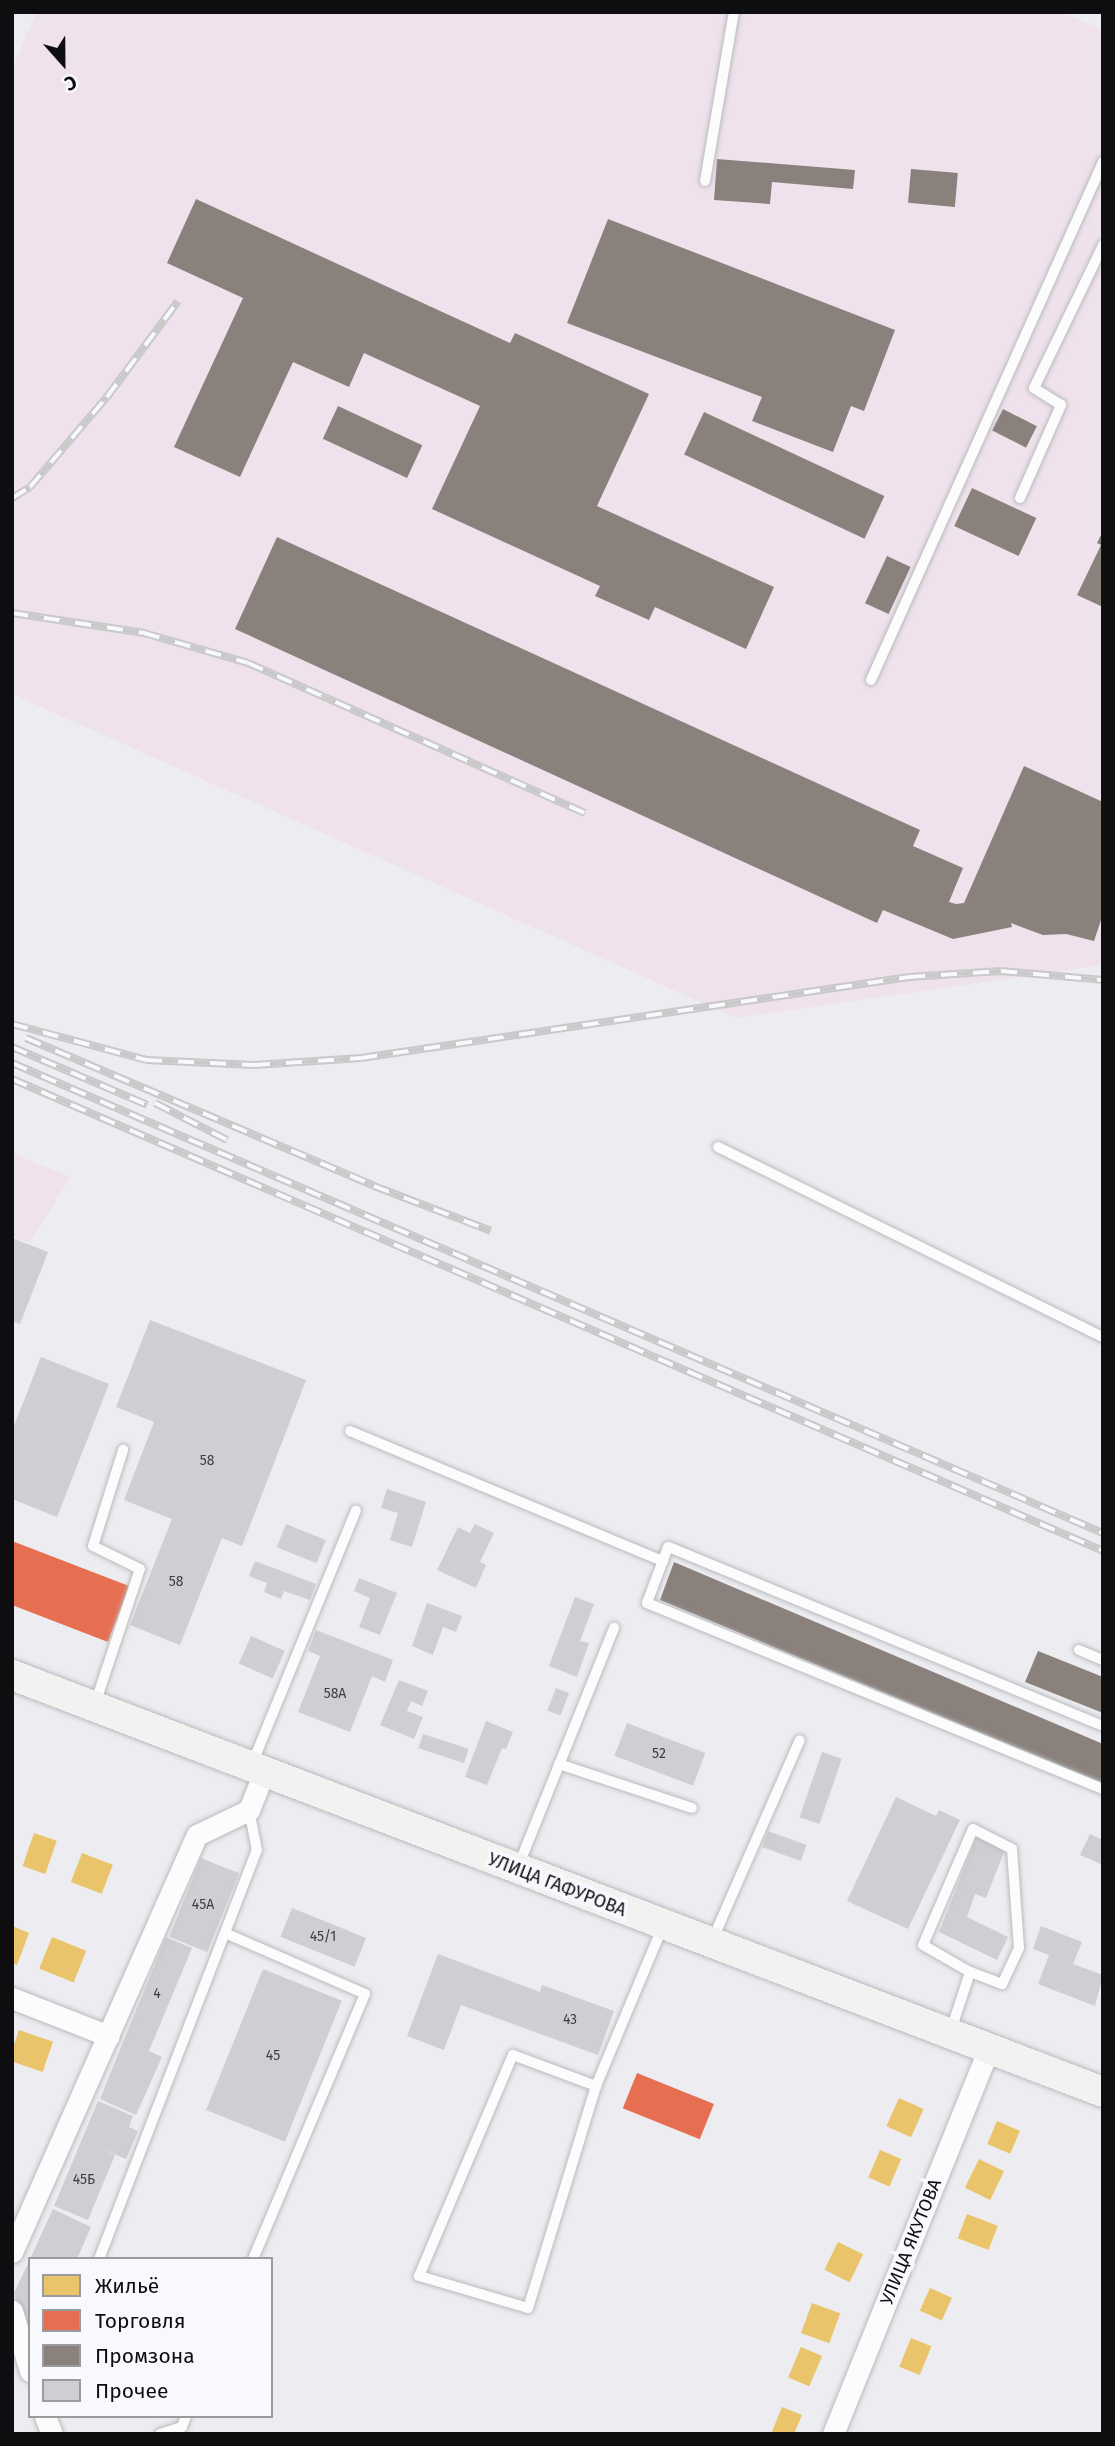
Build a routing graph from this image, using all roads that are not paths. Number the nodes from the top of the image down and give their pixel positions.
1 (734, 12) edge
2 (1103, 162) edge
3 (705, 181) dead end
4 (1103, 245) edge
5 (1020, 498) dead end
6 (870, 680) dead end
7 (718, 1147) dead end
8 (1103, 1337) edge
9 (350, 1431) dead end
10 (123, 1450) dead end
11 (356, 1511) dead end
12 (663, 1561) junction
13 (614, 1628) dead end
14 (1079, 1650) dead end
15 (1103, 1660) edge
16 (12, 1675) edge
17 (94, 1706) junction
18 (1103, 1726) edge
19 (800, 1740) dead end
20 (559, 1764) junction
21 (258, 1769) junction
22 (1103, 1789) edge
23 (692, 1808) dead end
24 (249, 1810) junction
25 (517, 1869) junction
26 (663, 1926) junction
27 (225, 1933) junction
28 (711, 1944) junction
29 (970, 1972) junction
30 (12, 1998) edge
31 (109, 2036) junction
32 (949, 2036) junction
33 (988, 2051) junction
34 (596, 2085) junction
35 (1103, 2092) edge
36 (12, 2252) edge
37 (100, 2257) edge
38 (254, 2257) edge
39 (12, 2311) edge
40 (28, 2364) edge
41 (185, 2418) edge
42 (160, 2434) edge
43 (833, 2434) edge

1 - 3 lane
2 - 6 lane
4 - 5 lane
7 - 8 lane
9 - 12 lane
10 - 17 lane
11 - 21 lane
12 - 18 lane
12 - 22 lane
13 - 20 lane
14 - 15 lane
16 - 17 main road, УЛИЦА ГАФУРОВА
17 - 21 main road, УЛИЦА ГАФУРОВА
19 - 28 lane
20 - 23 lane
20 - 25 lane
21 - 24 street
21 - 25 main road, УЛИЦА ГАФУРОВА
24 - 27 lane
24 - 31 street
25 - 26 main road, УЛИЦА ГАФУРОВА
26 - 28 main road, УЛИЦА ГАФУРОВА
26 - 34 lane
27 - 37 lane
27 - 38 lane
28 - 32 main road, УЛИЦА ГАФУРОВА
29 - 29 lane
29 - 32 lane
30 - 31 street
31 - 36 street
32 - 33 main road, УЛИЦА ГАФУРОВА
33 - 35 main road, УЛИЦА ГАФУРОВА
33 - 43 street, УЛИЦА ЯКУТОВА
34 - 34 lane
39 - 40 street
41 - 42 lane

